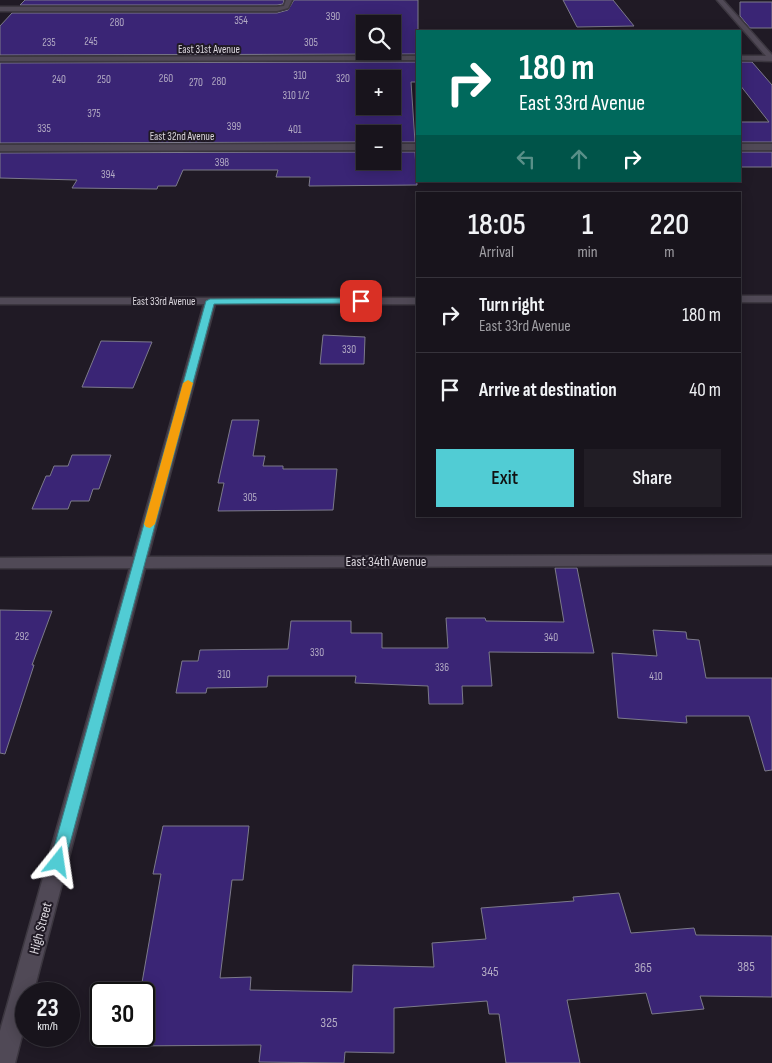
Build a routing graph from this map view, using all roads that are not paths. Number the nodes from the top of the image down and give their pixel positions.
1 (289, 0) edge
2 (720, 0) edge
3 (0, 9) edge
4 (416, 58) edge
5 (741, 58) edge
6 (772, 58) edge
7 (0, 59) edge
8 (356, 147) edge
9 (401, 147) edge
10 (416, 147) edge
11 (741, 147) edge
12 (772, 147) edge
13 (0, 148) edge
14 (772, 299) edge
15 (741, 300) edge
16 (0, 301) edge
17 (210, 301) junction
18 (416, 301) edge
19 (772, 560) edge
20 (139, 562) junction
21 (0, 563) edge
22 (3, 1063) edge

1 - 3 street
2 - 6 street
4 - 7 street, East 31st Avenue
5 - 6 street
8 - 13 street, East 32nd Avenue
9 - 10 street
11 - 12 street
14 - 15 street
16 - 17 street, East 33rd Avenue
17 - 18 street, East 33rd Avenue
17 - 20 street, High Street
19 - 20 street, East 34th Avenue
20 - 21 street, East 34th Avenue
20 - 22 street, High Street

